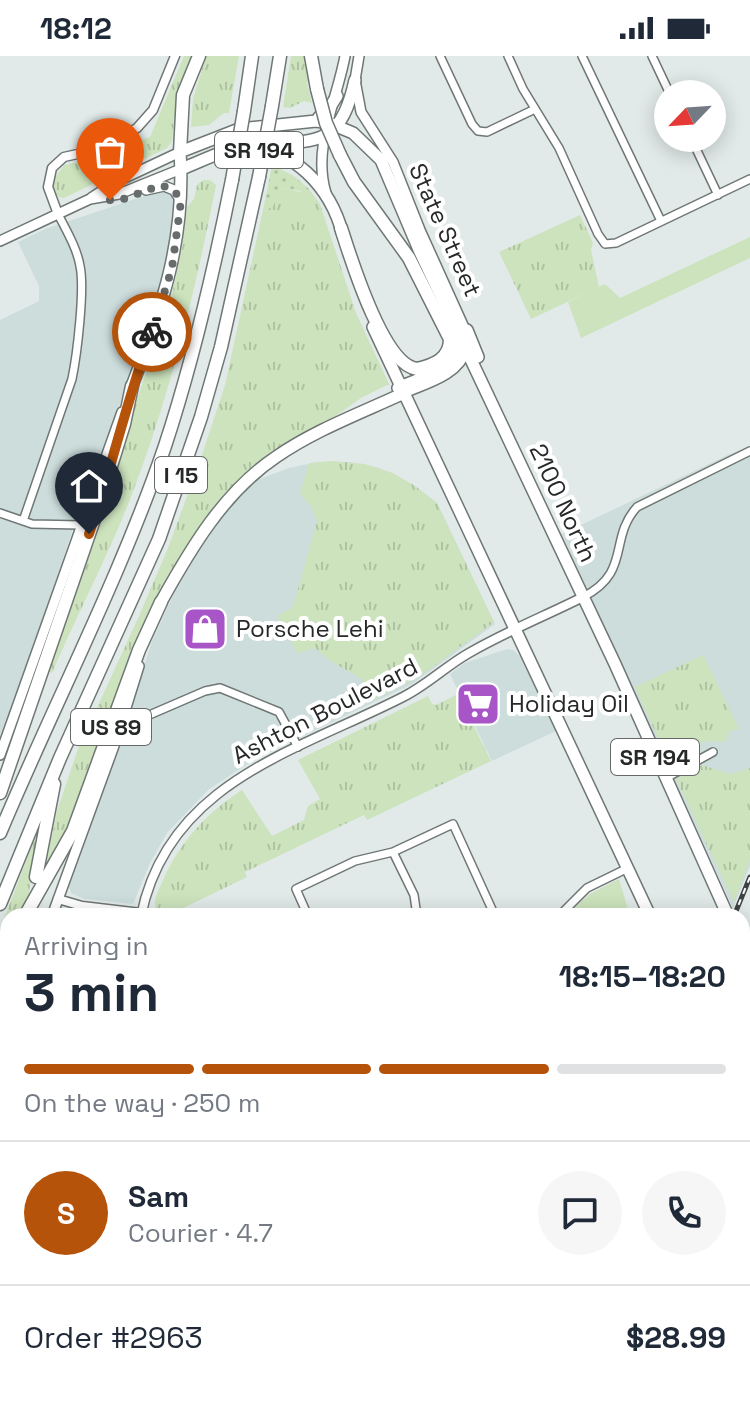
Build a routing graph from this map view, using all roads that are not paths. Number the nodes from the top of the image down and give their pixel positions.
1 (175, 56) edge
2 (199, 56) edge
3 (252, 56) edge
4 (280, 56) edge
5 (311, 56) edge
6 (345, 56) edge
7 (359, 56) edge
8 (440, 56) edge
9 (508, 56) edge
10 (582, 56) edge
11 (652, 56) edge
12 (355, 80) junction
13 (663, 80) edge
14 (337, 96) junction
15 (535, 109) junction
16 (311, 121) junction
17 (333, 125) junction
18 (325, 136) junction
19 (244, 148) junction
20 (180, 152) junction
21 (698, 152) edge
22 (181, 169) junction
23 (750, 179) edge
24 (326, 193) junction
25 (718, 195) junction
26 (105, 197) junction
27 (90, 199) junction
28 (181, 201) junction
29 (58, 214) junction
30 (661, 221) junction
31 (341, 228) junction
32 (0, 241) edge
33 (409, 258) junction
34 (460, 330) junction
35 (467, 350) junction
36 (132, 386) junction
37 (403, 390) junction
38 (750, 451) edge
39 (525, 472) junction
40 (0, 513) edge
41 (23, 521) junction
42 (80, 525) junction
43 (583, 597) junction
44 (161, 602) junction
45 (516, 630) junction
46 (124, 716) junction
47 (2, 743) edge
48 (298, 747) junction
49 (713, 752) dead end
50 (0, 755) edge
51 (60, 758) junction
52 (665, 778) junction
53 (0, 793) edge
54 (0, 833) edge
55 (393, 852) junction
56 (628, 868) junction
57 (36, 877) dead end
58 (58, 899) junction
59 (0, 904) edge
60 (30, 908) edge
61 (55, 908) edge
62 (97, 908) edge
63 (143, 908) edge
64 (304, 908) edge
65 (416, 908) edge
66 (491, 908) edge
67 (567, 908) edge
68 (646, 908) edge
69 (724, 908) edge

1 - 29 street
2 - 20 highway
3 - 54 highway, I 15, bridge
4 - 51 highway, I 15, bridge
5 - 33 highway, bridge
6 - 14 main road
7 - 12 main road, State Street
8 - 15 street
9 - 15 street
10 - 30 street
11 - 13 street
12 - 17 highway
12 - 34 main road, State Street
14 - 16 highway
14 - 17 main road
15 - 30 street
16 - 17 highway
16 - 20 highway
17 - 18 highway
17 - 34 highway, 2100 North / SR 194
18 - 19 highway
18 - 24 main road
19 - 22 highway, SR 194
19 - 24 highway, SR 194
20 - 22 highway
20 - 27 main road
21 - 25 street
22 - 26 main road
22 - 28 highway
23 - 25 street
24 - 31 highway, SR 194
25 - 30 street
26 - 27 main road
26 - 28 main road
27 - 29 main road
28 - 36 highway
29 - 32 main road
29 - 41 street
31 - 33 highway
31 - 37 highway, SR 194
33 - 34 highway
34 - 35 highway, 2100 North / SR 194
34 - 37 highway
34 - 39 highway
35 - 37 main road
35 - 39 highway, 2100 North / SR 194
36 - 42 main road
36 - 53 highway
37 - 44 highway, US 89
37 - 45 highway, SR 194
38 - 43 street
39 - 43 highway, 2100 North / SR 194
40 - 41 street
41 - 42 street
42 - 47 main road
43 - 45 street, Ashton Boulevard
43 - 52 highway, 2100 North / SR 194
44 - 46 main road
44 - 60 highway, US 89
45 - 48 street, Ashton Boulevard
45 - 56 highway, SR 194
46 - 48 street
46 - 58 main road
47 - 50 main road
48 - 63 street, Ashton Boulevard
49 - 52 street
51 - 57 highway
51 - 59 highway, I 15
52 - 69 highway, 2100 North / SR 194
55 - 64 street
55 - 65 street
55 - 66 street
56 - 67 street
56 - 68 highway, SR 194
58 - 61 main road
58 - 62 street

